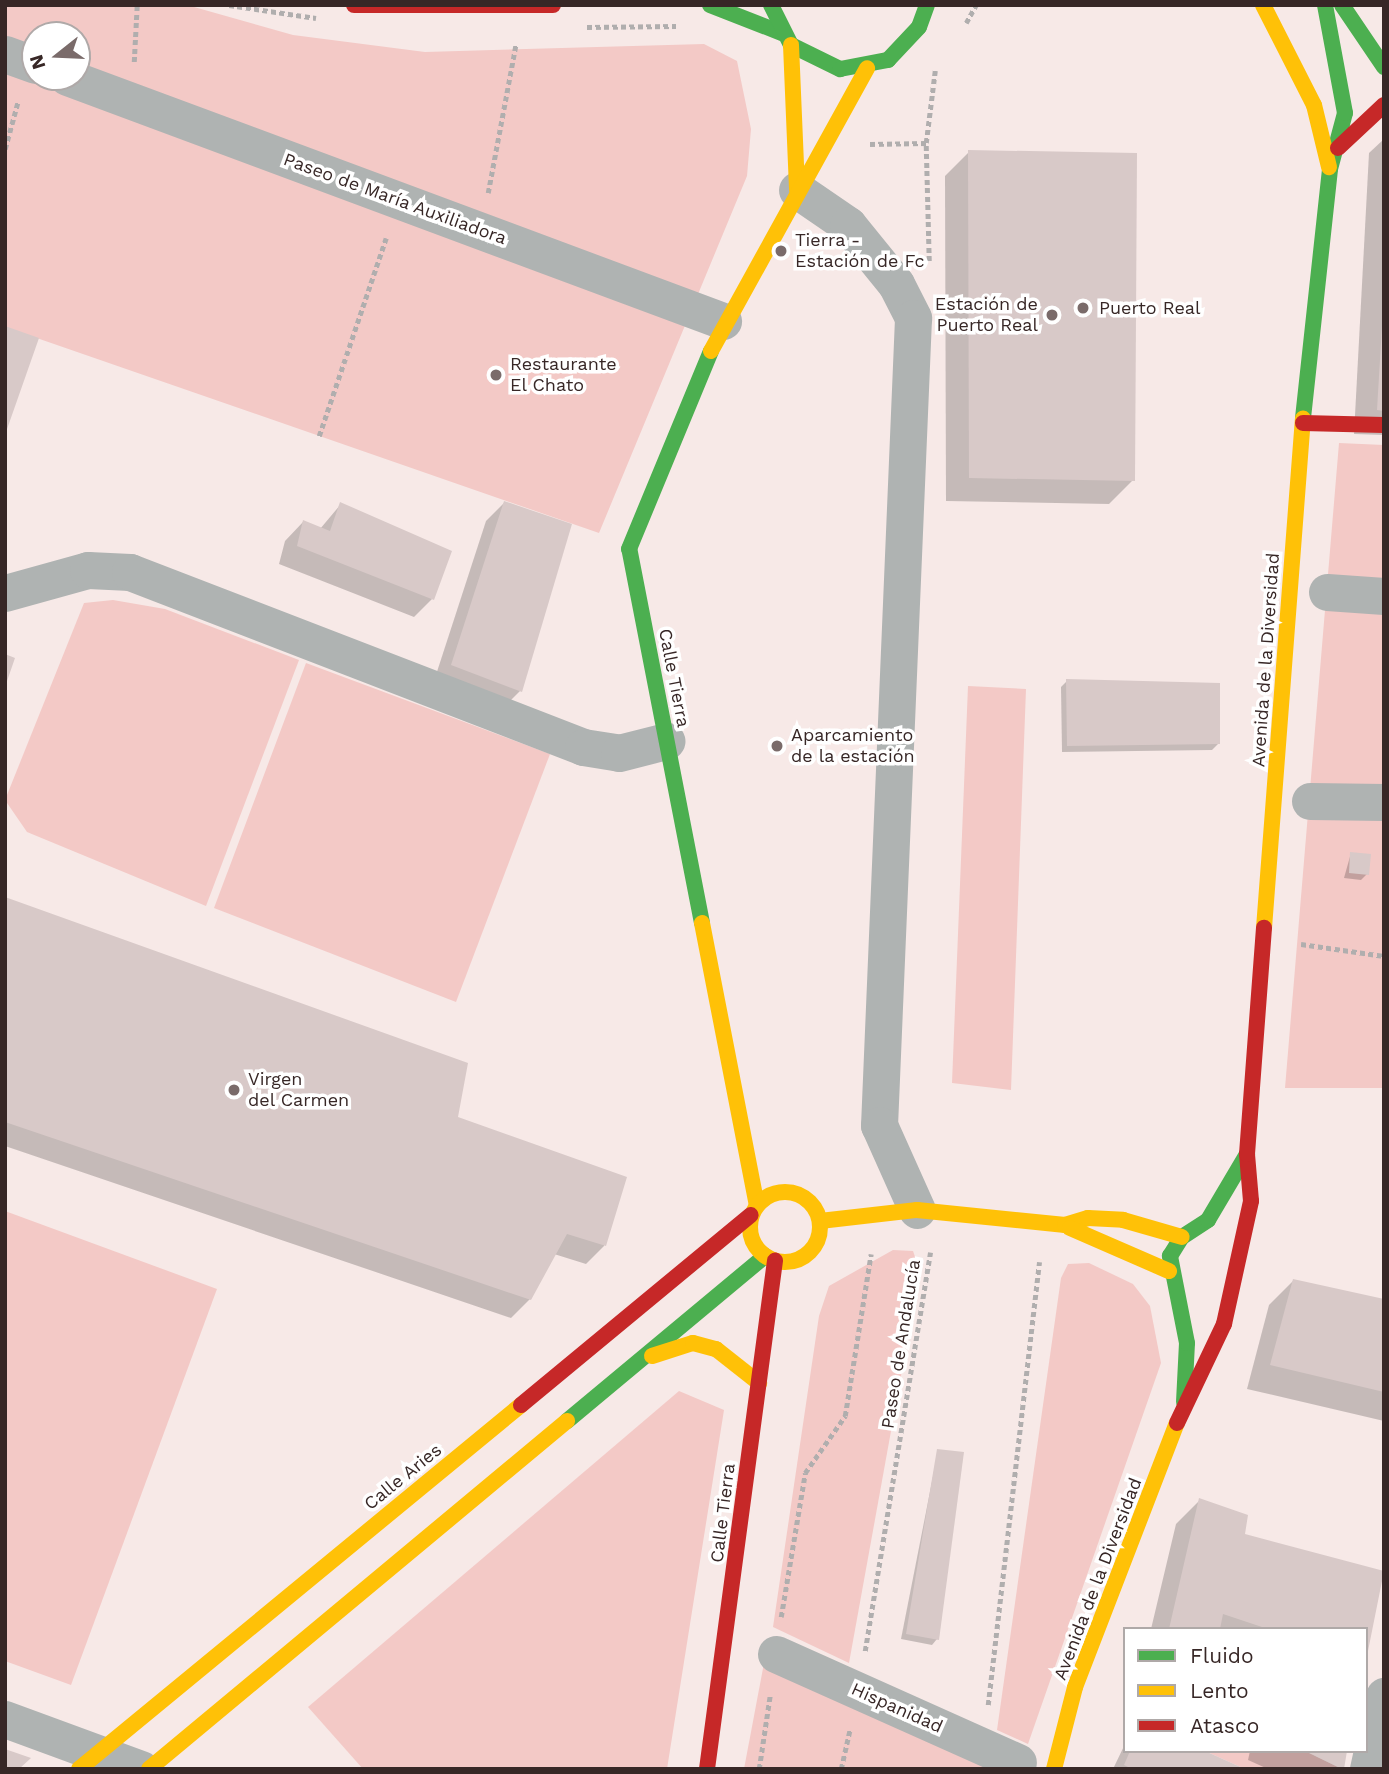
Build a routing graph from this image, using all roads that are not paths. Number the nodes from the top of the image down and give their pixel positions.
1 (354, 5) edge
2 (553, 5) edge
3 (710, 5) edge
4 (771, 5) edge
5 (927, 5) edge
6 (946, 5) edge
7 (1263, 5) edge
8 (1325, 5) edge
9 (1342, 5) edge
10 (513, 16) edge
11 (919, 27) junction
12 (787, 39) junction
13 (1384, 67) edge
14 (867, 68) junction
15 (91, 86) edge
16 (1384, 105) edge
17 (1338, 148) junction
18 (1330, 169) junction
19 (797, 190) junction
20 (723, 321) junction
21 (1303, 423) junction
22 (1384, 425) edge
23 (1327, 592) dead end
24 (5, 593) edge
25 (1384, 596) edge
26 (666, 741) junction
27 (1310, 801) dead end
28 (1384, 802) edge
29 (1247, 1154) junction
30 (754, 1210) junction
31 (917, 1210) junction
32 (820, 1221) junction
33 (1065, 1225) junction
34 (1187, 1234) junction
35 (770, 1259) junction
36 (1237, 1261) junction
37 (1169, 1271) junction
38 (1232, 1284) junction
39 (1176, 1287) junction
40 (634, 1365) junction
41 (759, 1383) junction
42 (1184, 1404) junction
43 (776, 1654) dead end
44 (1384, 1696) edge
45 (5, 1719) edge
46 (89, 1760) edge
47 (1018, 1762) dead end
48 (141, 1769) edge
49 (149, 1769) edge
50 (707, 1769) edge
51 (1054, 1769) edge
52 (1368, 1769) edge

1 - 10 street
2 - 10 street
3 - 12 street
4 - 12 street
5 - 11 street
6 - 11 street
7 - 18 street, Avenida de la Diversidad
8 - 17 street, Avenida de la Diversidad
9 - 13 street
11 - 14 street
12 - 14 street
12 - 19 street
14 - 19 street, Calle Tierra
15 - 20 street, Paseo de María Auxiliadora
16 - 17 street
17 - 18 street, Avenida de la Diversidad
18 - 21 street, Avenida de la Diversidad
19 - 20 street, Calle Tierra
19 - 31 street
20 - 26 street, Calle Tierra
21 - 22 street
21 - 29 street, Avenida de la Diversidad
23 - 25 street
24 - 26 street
26 - 30 street, Calle Tierra
27 - 28 street
29 - 34 street, Avenida de la Diversidad
29 - 36 street, Avenida de la Diversidad
30 - 32 street
30 - 35 street
30 - 46 street, Calle Aries
31 - 32 street
31 - 33 street
32 - 35 street
33 - 34 street
33 - 37 street
34 - 36 street
34 - 37 street, Avenida de la Diversidad
35 - 40 street
35 - 41 street, Calle Tierra
36 - 38 street, Avenida de la Diversidad
37 - 39 street, Avenida de la Diversidad
38 - 39 street
38 - 42 street, Avenida de la Diversidad
39 - 42 street, Avenida de la Diversidad
40 - 41 street
40 - 49 street
41 - 50 street, Calle Tierra
42 - 51 street, Avenida de la Diversidad
43 - 47 street, Hispanidad
44 - 52 street
45 - 46 street
46 - 48 street

